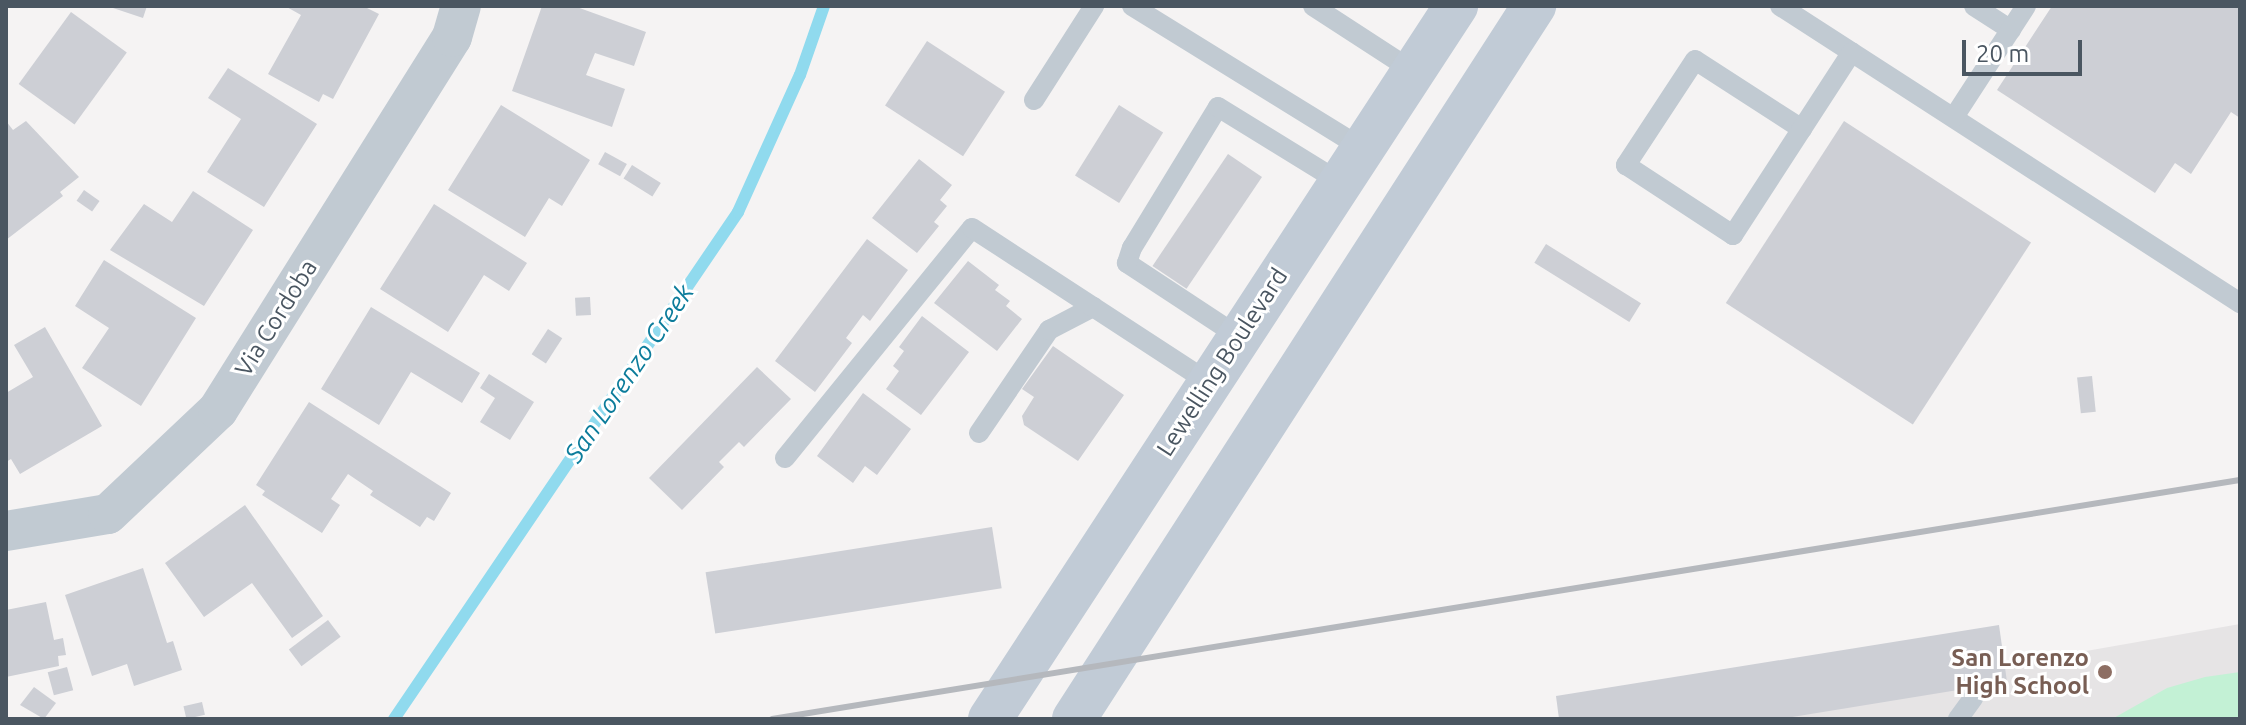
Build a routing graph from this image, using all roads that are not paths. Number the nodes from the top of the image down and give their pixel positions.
1 (461, 6) edge
2 (1094, 6) edge
3 (1132, 6) edge
4 (1313, 6) edge
5 (1456, 6) edge
6 (1534, 6) edge
7 (1780, 6) edge
8 (1974, 6) edge
9 (2026, 6) edge
10 (2011, 30) junction
11 (1852, 52) junction
12 (1413, 71) junction
13 (1034, 100) dead end
14 (1954, 117) junction
15 (1802, 129) junction
16 (1351, 165) junction
17 (2240, 303) edge
18 (1093, 307) junction
19 (1238, 336) junction
20 (1208, 382) junction
21 (979, 433) dead end
22 (785, 458) dead end
23 (6, 531) edge
24 (1973, 698) dead end
25 (990, 719) edge
26 (1074, 719) edge
27 (1958, 719) edge

1 - 23 street, Via Cordoba
2 - 13 lane
3 - 16 lane
4 - 12 lane
5 - 12 main road, Lewelling Boulevard
6 - 26 main road
7 - 11 lane
8 - 10 lane
9 - 10 lane
10 - 14 lane
11 - 14 lane
11 - 15 lane
12 - 16 main road, Lewelling Boulevard
14 - 17 lane
15 - 15 lane
16 - 19 main road, Lewelling Boulevard
16 - 19 lane
18 - 20 lane
18 - 21 lane
18 - 22 lane
19 - 20 main road, Lewelling Boulevard
20 - 25 main road, Lewelling Boulevard
24 - 27 lane

